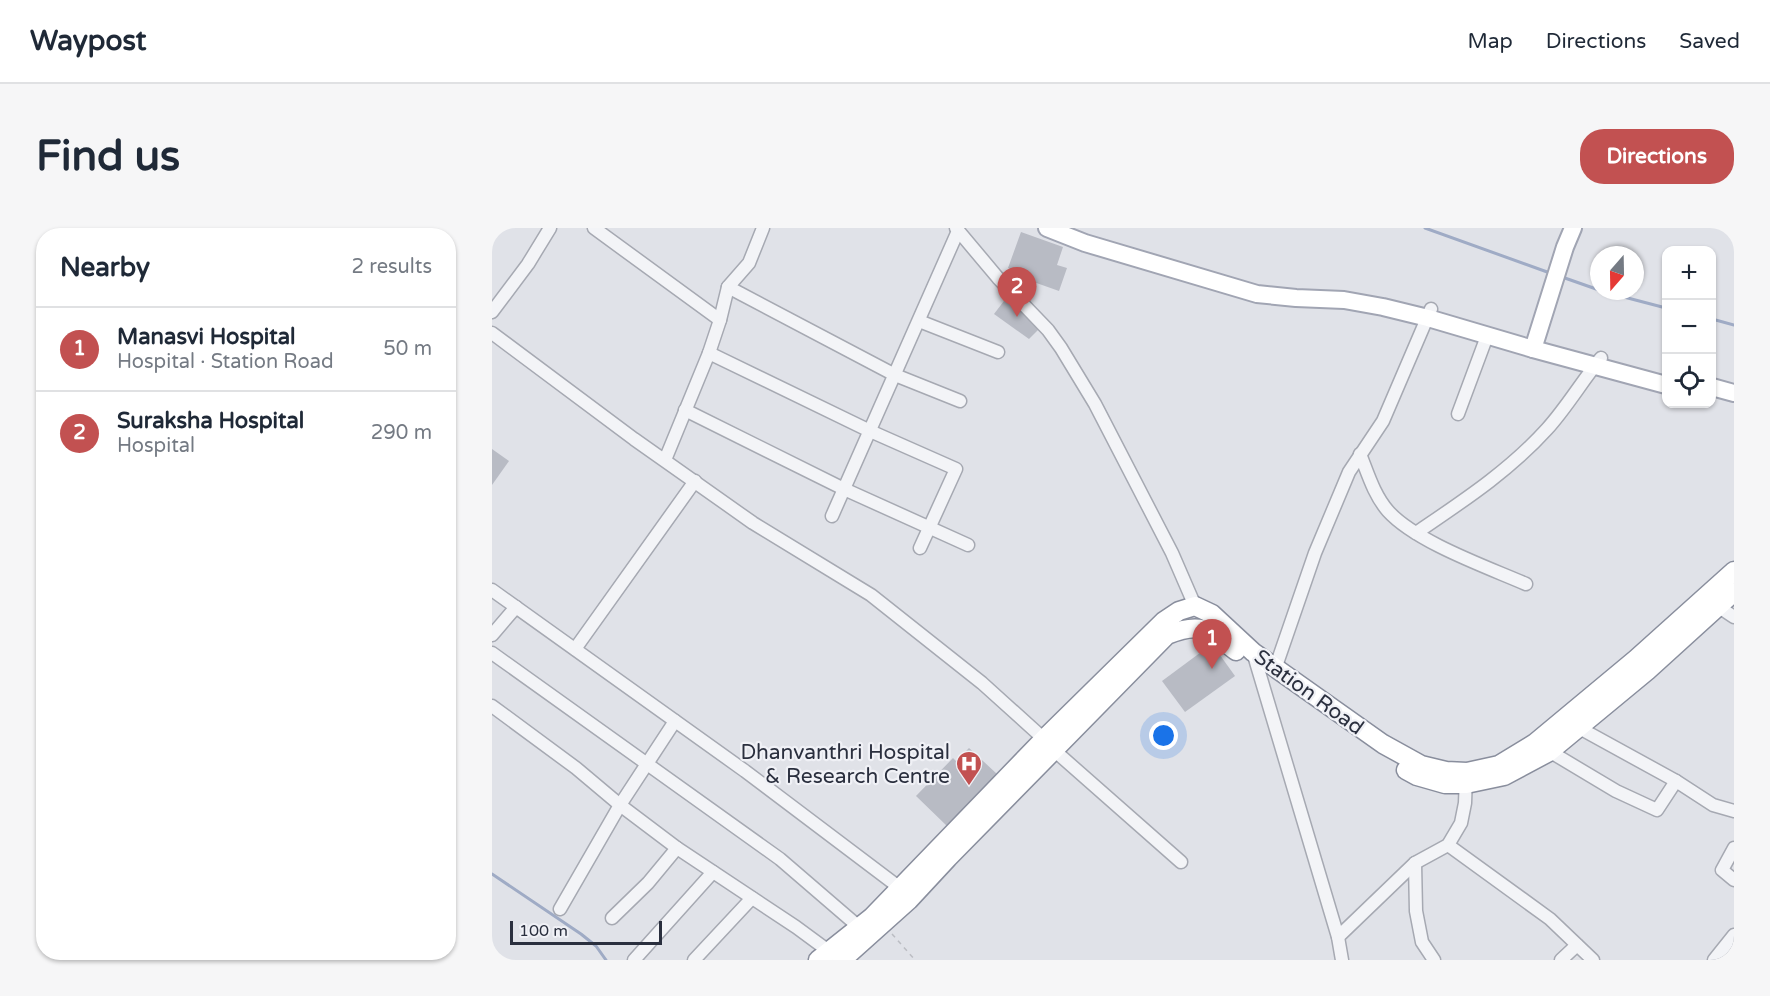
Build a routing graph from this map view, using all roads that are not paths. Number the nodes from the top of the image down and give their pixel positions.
1 (550, 228) edge
2 (594, 228) edge
3 (763, 228) edge
4 (1047, 228) edge
5 (1073, 228) edge
6 (1574, 228) edge
7 (957, 230) edge
8 (728, 287) junction
9 (1296, 294) junction
10 (492, 312) edge
11 (1429, 313) junction
12 (720, 320) junction
13 (919, 321) junction
14 (492, 333) edge
15 (1487, 336) junction
16 (1534, 345) junction
17 (709, 352) junction
18 (999, 352) dead end
19 (1597, 362) junction
20 (1662, 374) edge
21 (895, 375) junction
22 (1662, 384) edge
23 (1716, 388) edge
24 (1734, 393) edge
25 (1716, 397) edge
26 (960, 401) dead end
27 (1734, 402) edge
28 (685, 410) junction
29 (1458, 414) dead end
30 (870, 431) junction
31 (1360, 453) junction
32 (665, 460) junction
33 (695, 481) junction
34 (844, 489) junction
35 (832, 516) dead end
36 (930, 528) junction
37 (1416, 533) junction
38 (968, 545) dead end
39 (920, 548) dead end
40 (1734, 571) edge
41 (1526, 584) dead end
42 (492, 590) edge
43 (1734, 592) edge
44 (1711, 602) junction
45 (1195, 606) junction
46 (516, 607) junction
47 (1734, 617) edge
48 (492, 635) edge
49 (575, 649) junction
50 (492, 653) edge
51 (1262, 663) junction
52 (492, 706) edge
53 (675, 721) junction
54 (1572, 724) junction
55 (1049, 745) junction
56 (1542, 747) junction
57 (646, 764) junction
58 (1466, 778) junction
59 (1676, 782) junction
60 (620, 805) junction
61 (1734, 811) edge
62 (1448, 845) junction
63 (677, 848) junction
64 (1734, 848) edge
65 (1181, 862) dead end
66 (1415, 863) junction
67 (713, 872) junction
68 (1734, 880) edge
69 (900, 888) junction
70 (752, 898) junction
71 (560, 909) dead end
72 (612, 918) dead end
73 (859, 927) junction
74 (1338, 937) junction
75 (1733, 939) edge
76 (1577, 945) junction
77 (832, 958) edge
78 (634, 960) edge
79 (694, 960) edge
80 (1342, 960) edge
81 (1434, 960) edge
82 (1560, 960) edge
83 (1593, 960) edge
84 (1714, 960) edge

1 - 10 street
2 - 12 street
3 - 8 street
4 - 9 main road
5 - 9 main road
6 - 16 main road
7 - 13 street
7 - 45 street
8 - 12 street
8 - 21 street
9 - 11 main road
11 - 15 main road
11 - 16 main road
11 - 31 street
12 - 17 street
13 - 18 street
13 - 21 street
14 - 32 street
15 - 16 main road
15 - 29 street
16 - 19 main road
17 - 28 street
17 - 30 street
19 - 20 main road
19 - 22 main road
19 - 37 street
21 - 26 street
21 - 30 street
23 - 24 main road
25 - 27 main road
28 - 32 street
28 - 34 street
30 - 34 street
30 - 36 street
31 - 37 street
31 - 51 street
32 - 33 street
33 - 49 street
33 - 55 street
34 - 35 street
34 - 36 street
36 - 38 street
36 - 39 street
37 - 41 street
40 - 44 highway, Station Road
42 - 46 street
43 - 44 highway, Station Road
44 - 47 street
44 - 54 highway, Station Road
45 - 51 highway, Station Road
45 - 55 highway, Station Road
46 - 48 street
46 - 49 street
49 - 53 street
50 - 57 street
51 - 55 highway, Station Road
51 - 58 highway, Station Road
51 - 74 street
52 - 60 street
53 - 57 street
53 - 69 street
54 - 56 highway, Station Road
54 - 59 street
55 - 65 street
55 - 69 highway, Station Road
55 - 77 highway, Station Road
56 - 58 highway, Station Road
56 - 59 street
57 - 60 street
57 - 73 street
58 - 62 street
59 - 61 street
60 - 63 street
60 - 71 street
62 - 66 street
62 - 76 street
63 - 67 street
63 - 72 street
64 - 68 street
66 - 74 street
66 - 81 street
67 - 70 street
67 - 78 street
69 - 73 highway, Station Road
70 - 77 street
70 - 79 street
73 - 77 highway, Station Road
74 - 80 street
75 - 84 street
76 - 82 street
76 - 83 street

